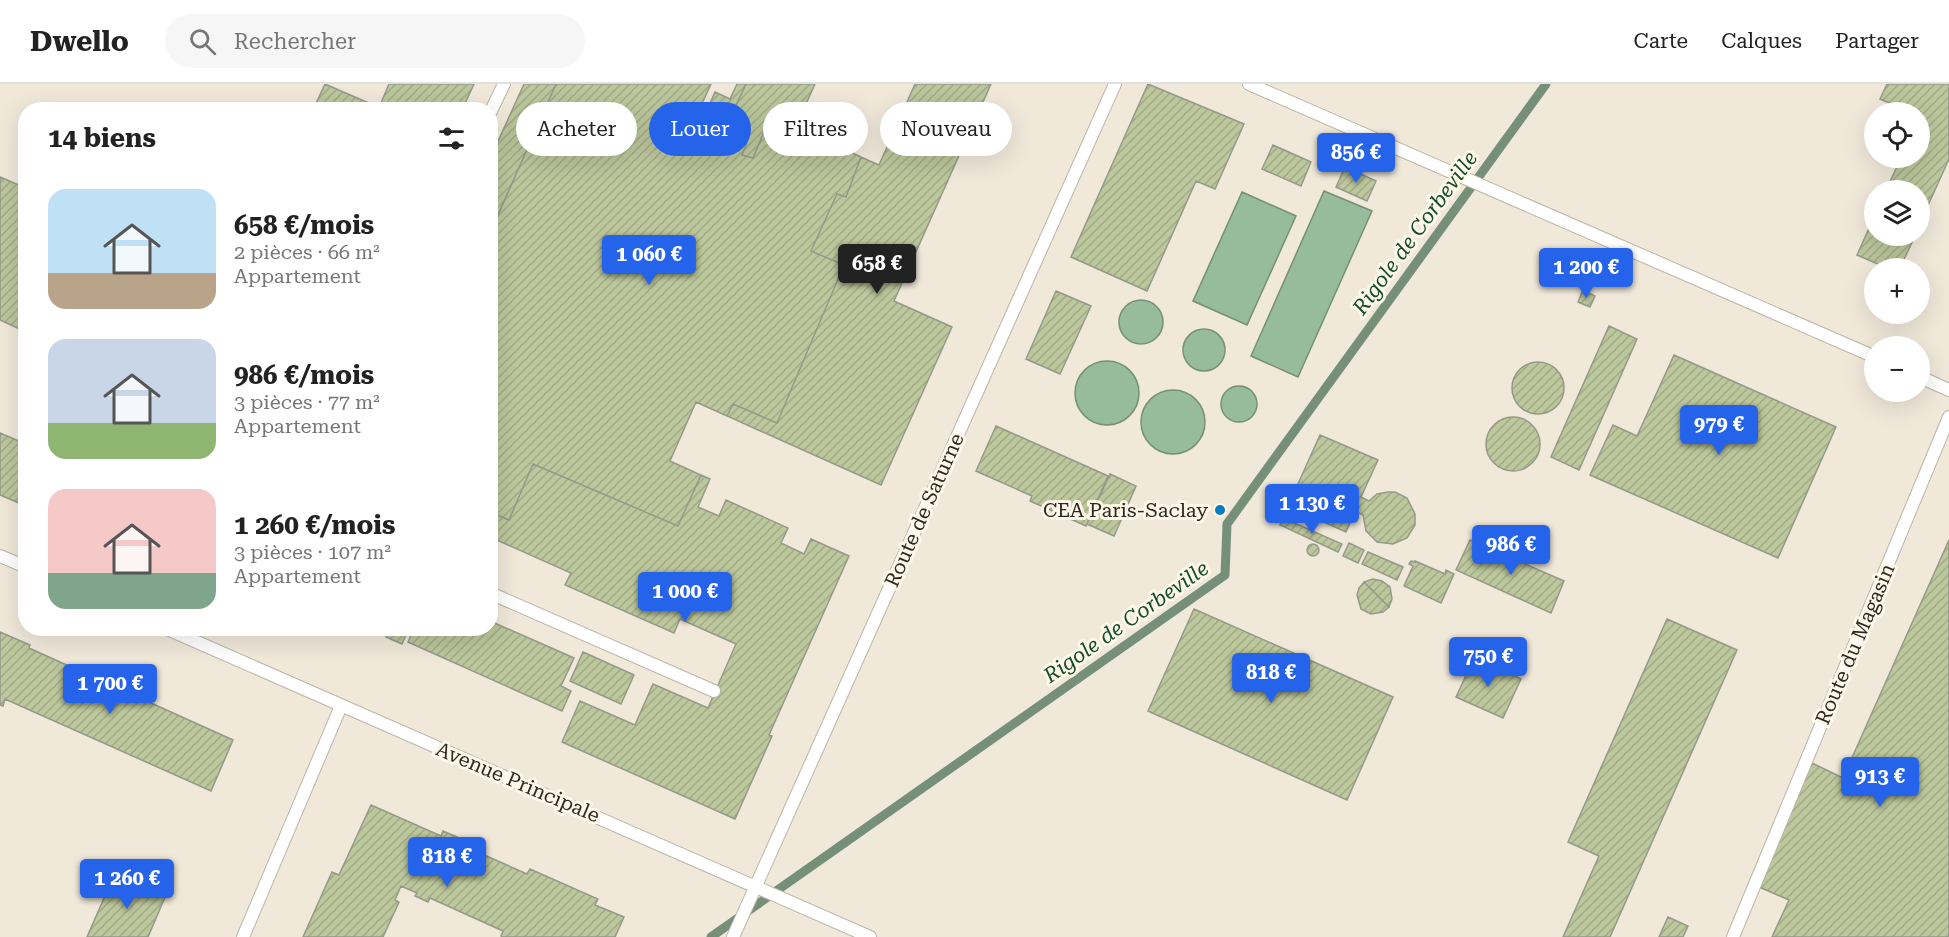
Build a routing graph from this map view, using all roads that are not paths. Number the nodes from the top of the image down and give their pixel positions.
1 (504, 84) edge
2 (1115, 84) edge
3 (1249, 84) edge
4 (495, 102) edge
5 (1864, 352) edge
6 (1930, 381) edge
7 (1949, 390) edge
8 (1949, 417) edge
9 (0, 556) edge
10 (18, 564) edge
11 (498, 596) edge
12 (183, 636) edge
13 (714, 691) dead end
14 (341, 706) junction
15 (755, 885) junction
16 (243, 937) edge
17 (733, 937) edge
18 (870, 937) edge
19 (1733, 937) edge

1 - 4 lane
2 - 15 lane, Route de Saturne
3 - 5 lane
6 - 7 lane
8 - 19 lane, Route du Magasin
9 - 10 lane
11 - 13 lane
12 - 14 lane, Avenue Principale
14 - 15 lane, Avenue Principale
14 - 16 lane
15 - 17 lane, Route de Saturne
15 - 18 lane, Avenue Principale

